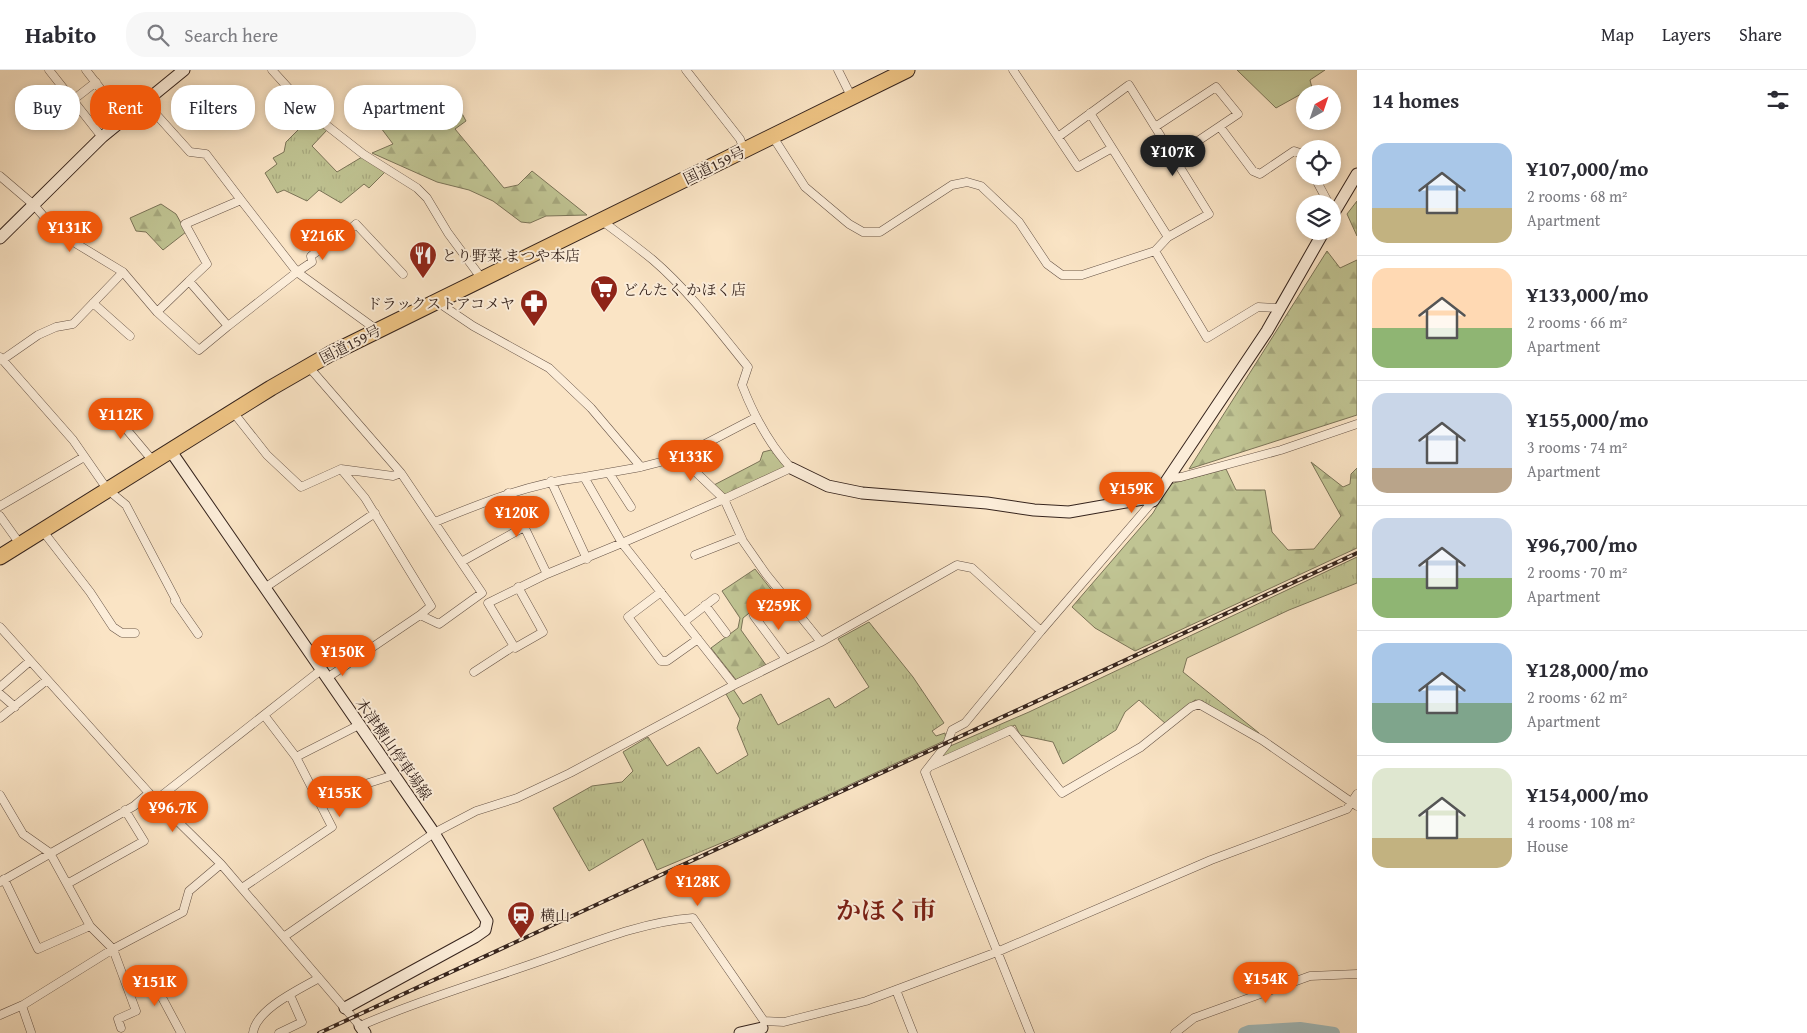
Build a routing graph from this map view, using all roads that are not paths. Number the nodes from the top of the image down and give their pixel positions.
1 (49, 70) edge
2 (86, 70) edge
3 (272, 70) edge
4 (686, 70) edge
5 (838, 70) edge
6 (907, 70) edge
7 (1013, 70) edge
8 (178, 72) edge
9 (96, 82) junction
10 (61, 85) edge
11 (98, 85) edge
12 (161, 87) edge
13 (80, 95) edge
14 (852, 98) junction
15 (80, 109) edge
16 (1090, 113) junction
17 (161, 120) edge
18 (1155, 127) junction
19 (1220, 127) junction
20 (111, 130) edge
21 (102, 137) junction
22 (773, 137) junction
23 (1058, 137) junction
24 (1112, 148) junction
25 (744, 150) junction
26 (1296, 152) edge
27 (1174, 157) junction
28 (1357, 174) edge
29 (0, 176) edge
30 (1341, 197) edge
31 (241, 200) junction
32 (34, 205) junction
33 (601, 220) junction
34 (1168, 237) junction
35 (0, 238) edge
36 (1319, 240) edge
37 (1155, 251) junction
38 (123, 272) junction
39 (297, 272) junction
40 (403, 274) dead end
41 (482, 279) junction
42 (189, 281) junction
43 (436, 301) junction
44 (93, 303) junction
45 (1278, 308) junction
46 (157, 312) junction
47 (228, 326) junction
48 (377, 330) junction
49 (130, 336) dead end
50 (1, 359) edge
51 (308, 366) junction
52 (106, 405) dead end
53 (232, 412) junction
54 (755, 418) junction
55 (1357, 424) edge
56 (170, 450) junction
57 (84, 457) junction
58 (680, 457) junction
59 (153, 461) junction
60 (641, 467) junction
61 (791, 468) junction
62 (341, 469) junction
63 (609, 472) junction
64 (401, 473) junction
65 (584, 477) junction
66 (1170, 478) junction
67 (551, 481) junction
68 (108, 489) junction
69 (508, 493) junction
70 (724, 499) junction
71 (1153, 501) junction
72 (0, 506) edge
73 (631, 507) dead end
74 (375, 513) junction
75 (0, 516) edge
76 (435, 522) junction
77 (524, 527) junction
78 (42, 530) junction
79 (741, 537) junction
80 (622, 543) junction
81 (20, 544) junction
82 (695, 555) dead end
83 (0, 557) edge
84 (587, 559) junction
85 (461, 562) junction
86 (547, 574) junction
87 (518, 587) junction
88 (266, 588) junction
89 (661, 592) junction
90 (482, 593) junction
91 (716, 598) dead end
92 (488, 603) junction
93 (706, 606) junction
94 (420, 615) junction
95 (754, 616) dead end
96 (684, 622) junction
97 (0, 628) edge
98 (1041, 631) junction
99 (135, 633) dead end
100 (726, 633) dead end
101 (198, 634) dead end
102 (698, 640) junction
103 (821, 642) junction
104 (514, 646) junction
105 (786, 660) junction
106 (30, 662) junction
107 (474, 672) dead end
108 (324, 674) junction
109 (46, 680) junction
110 (734, 685) junction
111 (0, 687) edge
112 (0, 694) edge
113 (15, 707) junction
114 (264, 715) junction
115 (0, 718) edge
116 (359, 725) junction
117 (296, 757) junction
118 (929, 767) junction
119 (394, 775) junction
120 (149, 793) junction
121 (1357, 794) edge
122 (0, 795) edge
123 (318, 799) junction
124 (156, 800) junction
125 (1354, 804) edge
126 (125, 810) junction
127 (434, 834) junction
128 (50, 853) junction
129 (221, 864) junction
130 (2, 881) edge
131 (67, 884) junction
132 (242, 888) junction
133 (90, 926) junction
134 (285, 936) junction
135 (113, 949) junction
136 (997, 952) junction
137 (1357, 974) edge
138 (319, 978) junction
139 (127, 987) junction
140 (896, 990) junction
141 (290, 995) junction
142 (17, 1006) junction
143 (345, 1008) junction
144 (0, 1015) edge
145 (763, 1027) edge
146 (121, 1028) dead end
147 (362, 1030) edge
148 (31, 1032) edge
149 (181, 1033) edge
150 (253, 1033) edge
151 (279, 1033) edge
152 (740, 1033) edge
153 (913, 1033) edge
154 (1030, 1033) edge
155 (1175, 1033) edge

1 - 10 street
2 - 9 street
3 - 41 street
4 - 25 street
5 - 14 street
6 - 14 highway, 国道159号
7 - 23 street
8 - 12 street
9 - 11 street
9 - 13 street
14 - 22 highway, 国道159号
15 - 21 street
16 - 18 street
16 - 23 street
16 - 24 street
17 - 31 street
18 - 19 street
18 - 27 street
19 - 26 street
19 - 27 street
20 - 21 street
21 - 32 street
22 - 25 highway, 国道159号
22 - 37 street
23 - 24 street
24 - 34 street
25 - 33 highway, 国道159号
27 - 34 street
28 - 30 street
29 - 32 street
31 - 39 street
31 - 42 street
32 - 35 street
32 - 38 street
33 - 41 highway, 国道159号
33 - 54 street
34 - 37 street
36 - 45 street
37 - 45 street
38 - 44 street
38 - 46 street
39 - 40 street
39 - 47 street
39 - 48 street
41 - 43 highway, 国道159号
42 - 46 street
42 - 47 street
43 - 48 highway, 国道159号
43 - 60 street
44 - 49 street
44 - 50 street
45 - 66 street
46 - 47 street
48 - 51 highway, 国道159号
50 - 57 street
51 - 53 highway, 国道159号
51 - 64 street
52 - 59 street
53 - 56 highway, 国道159号
53 - 62 street
54 - 58 street
54 - 61 street
55 - 66 street
56 - 59 highway, 国道159号
56 - 88 street, 木津横山停車場線
57 - 68 street
57 - 72 street
58 - 60 street
58 - 70 street
59 - 68 highway, 国道159号
60 - 63 street
61 - 70 street
61 - 71 street
62 - 64 street
62 - 74 street
63 - 65 street
63 - 73 street
64 - 76 street
65 - 67 street
65 - 80 street
66 - 71 street
67 - 69 street
67 - 84 street
68 - 78 highway, 国道159号
68 - 101 street
69 - 76 street
69 - 77 street
70 - 79 street
70 - 80 street
71 - 98 street
74 - 88 street
74 - 94 street
75 - 81 street
76 - 85 street
77 - 85 street
77 - 86 street
78 - 81 highway, 国道159号
78 - 99 street
79 - 82 street
79 - 103 street
80 - 84 street
80 - 89 street
81 - 83 highway, 国道159号
84 - 86 street
85 - 90 street
86 - 87 street
87 - 92 street
87 - 104 street
88 - 108 street, 木津横山停車場線
89 - 96 street
89 - 102 street
90 - 92 street
90 - 94 street
91 - 93 street
92 - 104 street
93 - 96 street
93 - 100 street
94 - 108 street
95 - 105 street
96 - 102 street
97 - 106 street
98 - 103 street
98 - 118 street
102 - 110 street
103 - 105 street
104 - 107 street
105 - 110 street
106 - 109 street
106 - 111 street
108 - 114 street
108 - 116 street, 木津横山停車場線
109 - 113 street
109 - 120 street
110 - 127 street
112 - 113 street
113 - 115 street
114 - 117 street
114 - 124 street
116 - 117 street
116 - 119 street, 木津横山停車場線
117 - 123 street
118 - 125 street
118 - 136 street
119 - 123 street
119 - 127 street, 木津横山停車場線
120 - 124 street
120 - 126 street
121 - 125 street
122 - 128 street
123 - 132 street
124 - 129 street
125 - 136 street
126 - 128 street
126 - 131 street
127 - 134 street
127 - 143 street, 木津横山停車場線
128 - 130 street
128 - 131 street
129 - 132 street
129 - 135 street
130 - 133 street
131 - 133 street
132 - 134 street
133 - 135 street
134 - 138 street
135 - 139 street
135 - 142 street
136 - 140 street
136 - 154 street
137 - 155 street
138 - 141 street
138 - 143 street
139 - 146 street
139 - 149 street
140 - 145 street
140 - 153 street
141 - 150 street
141 - 151 street
142 - 144 street
142 - 148 street
143 - 147 street
145 - 147 street
145 - 152 street

